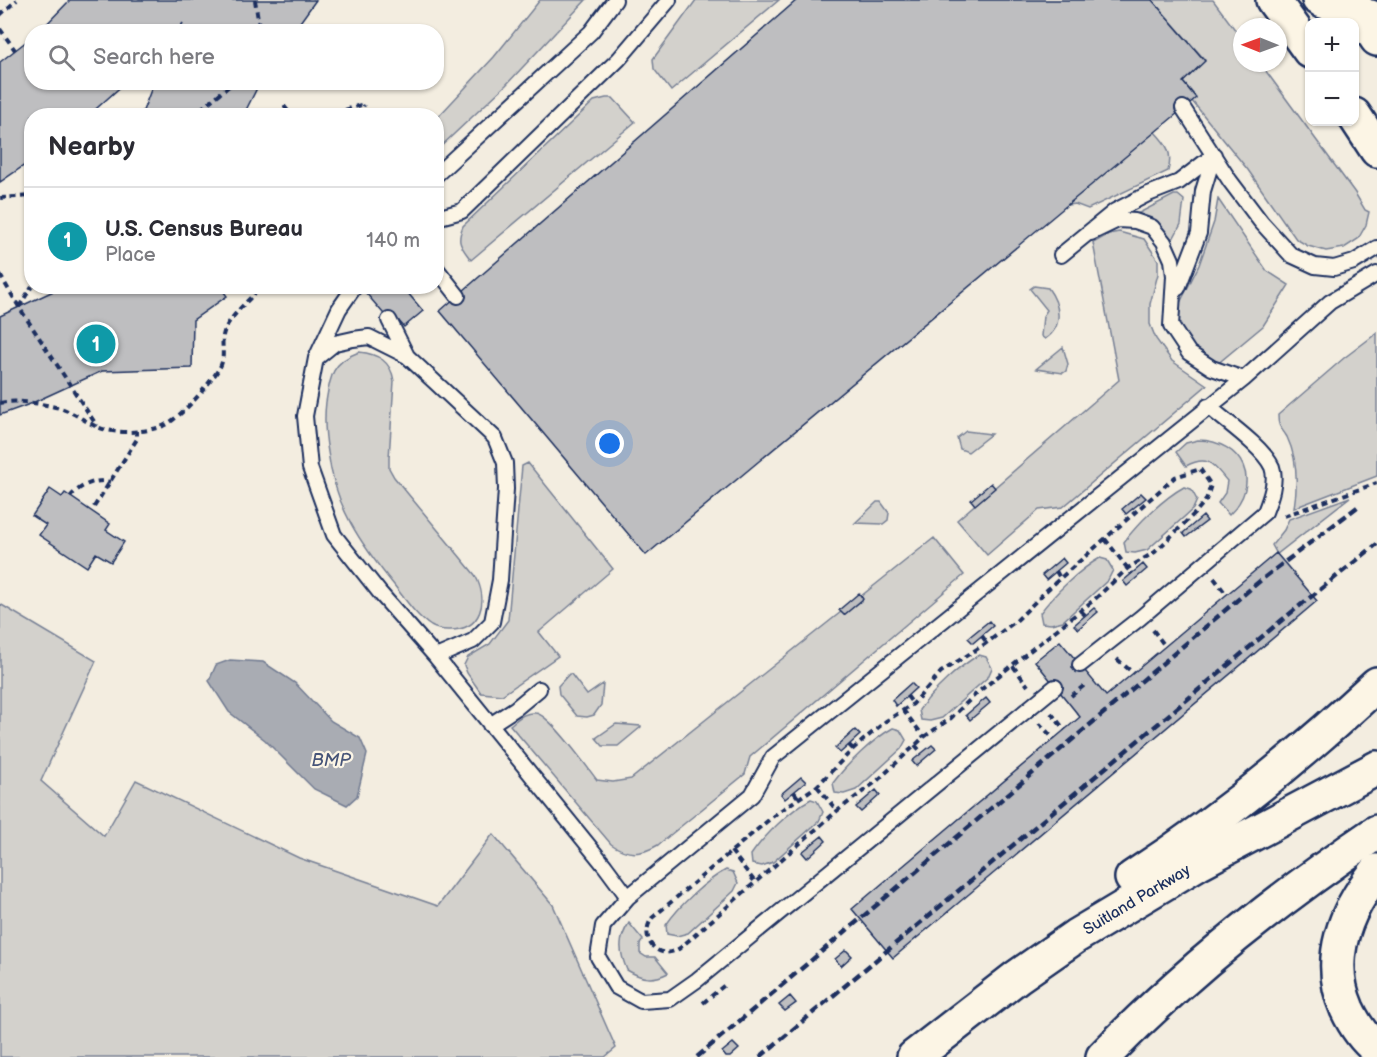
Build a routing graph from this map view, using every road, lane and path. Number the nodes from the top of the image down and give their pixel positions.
1 (17, 0) edge
2 (255, 0) edge
3 (615, 0) edge
4 (669, 0) edge
5 (1273, 0) edge
6 (1316, 0) edge
7 (0, 15) edge
8 (1367, 17) edge
9 (259, 24) edge
10 (0, 29) edge
11 (1305, 44) edge
12 (15, 50) dead end
13 (224, 90) edge
14 (202, 108) edge
15 (351, 108) edge
16 (362, 108) edge
17 (1183, 108) dead end
18 (1359, 123) edge
19 (1377, 150) edge
20 (1214, 155) junction
21 (444, 168) edge
22 (24, 196) edge
23 (0, 198) edge
24 (444, 216) edge
25 (1091, 233) junction
26 (1377, 248) edge
27 (1061, 255) dead end
28 (1377, 274) edge
29 (0, 275) edge
30 (444, 278) edge
31 (27, 294) edge
32 (255, 294) edge
33 (349, 294) edge
34 (458, 296) dead end
35 (1174, 300) junction
36 (19, 307) junction
37 (389, 320) dead end
38 (407, 356) junction
39 (316, 358) junction
40 (1244, 379) junction
41 (0, 403) edge
42 (1208, 406) junction
43 (98, 428) junction
44 (137, 431) junction
45 (110, 482) junction
46 (70, 496) dead end
47 (1137, 505) dead end
48 (94, 507) dead end
49 (1140, 510) junction
50 (1188, 519) junction
51 (1193, 524) dead end
52 (1105, 540) junction
53 (1128, 568) junction
54 (1056, 571) dead end
55 (1132, 574) dead end
56 (1060, 578) junction
57 (1214, 578) dead end
58 (1226, 594) dead end
59 (1081, 610) junction
60 (1085, 615) dead end
61 (1152, 629) dead end
62 (982, 636) dead end
63 (987, 643) junction
64 (1165, 646) dead end
65 (436, 657) junction
66 (1117, 659) dead end
67 (1080, 665) dead end
68 (1013, 666) junction
69 (1132, 673) dead end
70 (1377, 684) edge
71 (1029, 686) dead end
72 (1055, 687) dead end
73 (539, 689) dead end
74 (907, 696) dead end
75 (913, 704) junction
76 (903, 710) junction
77 (1051, 712) dead end
78 (1038, 723) dead end
79 (490, 725) junction
80 (1065, 730) dead end
81 (924, 736) junction
82 (1054, 739) dead end
83 (849, 745) dead end
84 (915, 745) junction
85 (853, 750) junction
86 (922, 753) dead end
87 (1377, 768) edge
88 (817, 786) junction
89 (794, 792) dead end
90 (861, 793) junction
91 (799, 799) junction
92 (866, 799) dead end
93 (837, 811) junction
94 (1377, 832) edge
95 (808, 837) junction
96 (812, 844) dead end
97 (731, 851) junction
98 (1377, 871) edge
99 (755, 882) junction
100 (628, 897) junction
101 (952, 1026) junction
102 (1377, 1049) edge
103 (914, 1057) edge
104 (1103, 1057) edge

1 - 7 path
2 - 9 path
3 - 21 lane
4 - 24 lane
5 - 11 main road
6 - 8 street
10 - 12 path
13 - 14 path
15 - 16 path
17 - 20 lane
18 - 19 main road
20 - 25 lane
20 - 26 lane
20 - 35 lane
22 - 23 path
25 - 27 lane
25 - 35 lane
28 - 40 lane
29 - 36 path
30 - 34 lane
31 - 36 path
32 - 44 path
33 - 39 lane
35 - 40 lane
36 - 43 path
37 - 38 lane
38 - 39 lane
38 - 65 lane
39 - 65 lane
40 - 42 lane
41 - 43 path
42 - 67 lane
42 - 100 lane
43 - 44 path
44 - 45 path
45 - 46 path
45 - 48 path
47 - 49 path
49 - 50 path
49 - 52 path
50 - 51 path
50 - 53 path
52 - 53 path
52 - 56 path
53 - 55 path
53 - 59 path
54 - 56 path
56 - 63 path
57 - 58 path
59 - 60 path
59 - 68 path
61 - 64 path
62 - 63 path
63 - 75 path
65 - 79 lane
66 - 69 path
68 - 71 path
68 - 81 path
70 - 101 main road
72 - 100 lane
73 - 79 lane
74 - 75 path
75 - 76 path
76 - 81 path
76 - 85 path
77 - 80 path
78 - 82 path
79 - 100 lane
81 - 84 path
83 - 85 path
84 - 86 path
84 - 90 path
85 - 88 path
87 - 101 main road, Suitland Parkway
88 - 91 path
88 - 93 path
89 - 91 path
90 - 92 path
90 - 93 path
91 - 97 path
93 - 95 path
94 - 104 main road
95 - 96 path
95 - 99 path
97 - 99 path
97 - 99 path
98 - 102 main road
101 - 103 main road, Suitland Parkway

